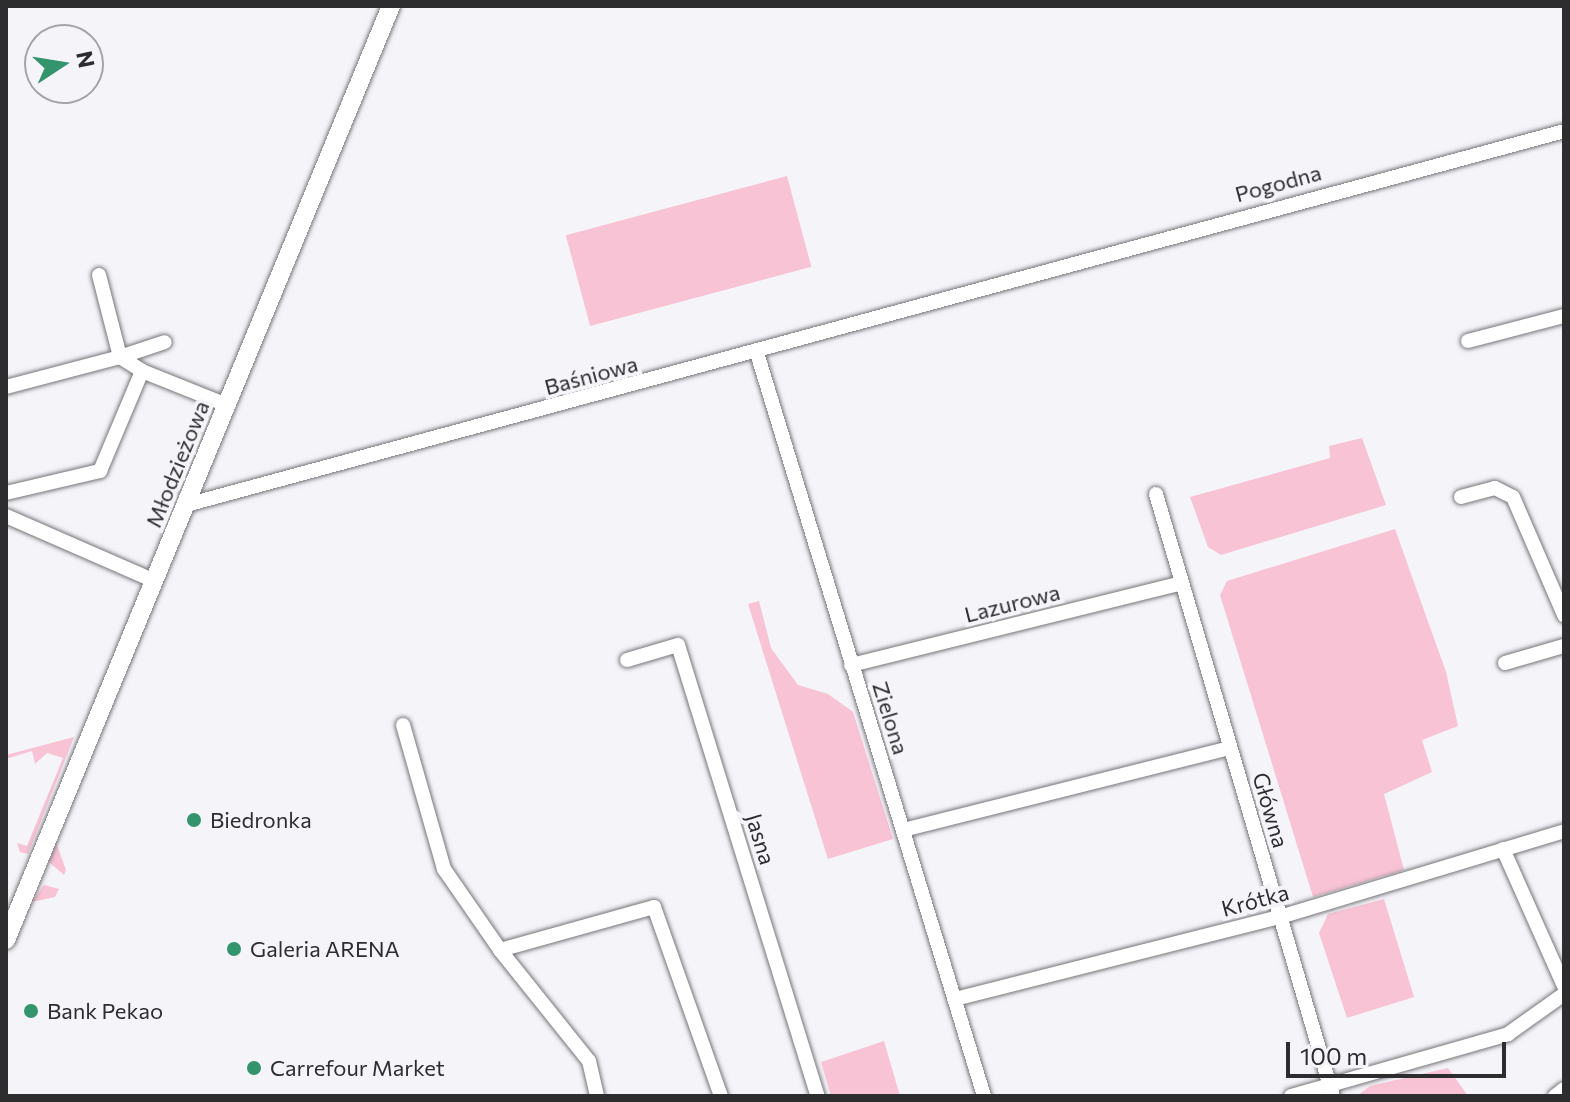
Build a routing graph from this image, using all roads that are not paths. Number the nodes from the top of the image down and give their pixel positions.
1 (391, 6) edge
2 (1564, 131) edge
3 (99, 275) dead end
4 (1005, 282) joint
5 (1564, 316) edge
6 (1468, 341) dead end
7 (165, 342) dead end
8 (757, 353) junction
9 (120, 357) junction
10 (142, 371) junction
11 (6, 387) edge
12 (227, 405) junction
13 (6, 493) edge
14 (1156, 494) dead end
15 (1461, 497) dead end
16 (186, 505) junction
17 (6, 516) edge
18 (155, 581) junction
19 (1182, 583) junction
20 (1564, 615) edge
21 (1564, 646) edge
22 (627, 660) dead end
23 (1505, 663) dead end
24 (851, 665) junction
25 (403, 725) dead end
26 (1230, 748) junction
27 (903, 830) junction
28 (1564, 831) edge
29 (1503, 849) junction
30 (1280, 917) junction
31 (6, 940) edge
32 (500, 950) junction
33 (1564, 986) edge
34 (1564, 994) edge
35 (955, 999) junction
36 (1564, 1089) edge
37 (1331, 1091) edge
38 (597, 1096) edge
39 (721, 1096) edge
40 (818, 1096) edge
41 (984, 1096) edge
42 (1291, 1096) edge
43 (1555, 1096) edge

1 - 12 street, Młodzieżowa
2 - 4 street, Pogodna
3 - 9 street
4 - 8 street, Baśniowa
5 - 6 street
7 - 9 street
8 - 16 street, Baśniowa
8 - 24 street, Zielona
9 - 10 street
9 - 11 street
10 - 12 street
10 - 13 street
12 - 16 street, Młodzieżowa
14 - 19 street, Główna
15 - 20 street
16 - 18 street, Młodzieżowa
17 - 18 street
18 - 31 street, Młodzieżowa
19 - 24 street, Lazurowa
19 - 26 street, Główna
21 - 23 street
22 - 40 street, Jasna
24 - 27 street, Zielona
25 - 32 street
26 - 27 street
26 - 30 street, Główna
27 - 35 street, Zielona
28 - 29 street, Krótka
29 - 30 street, Krótka
29 - 33 street
30 - 35 street, Krótka
30 - 37 street, Główna
32 - 38 street
32 - 39 street
34 - 37 street
35 - 41 street, Zielona
36 - 43 street
37 - 42 street

